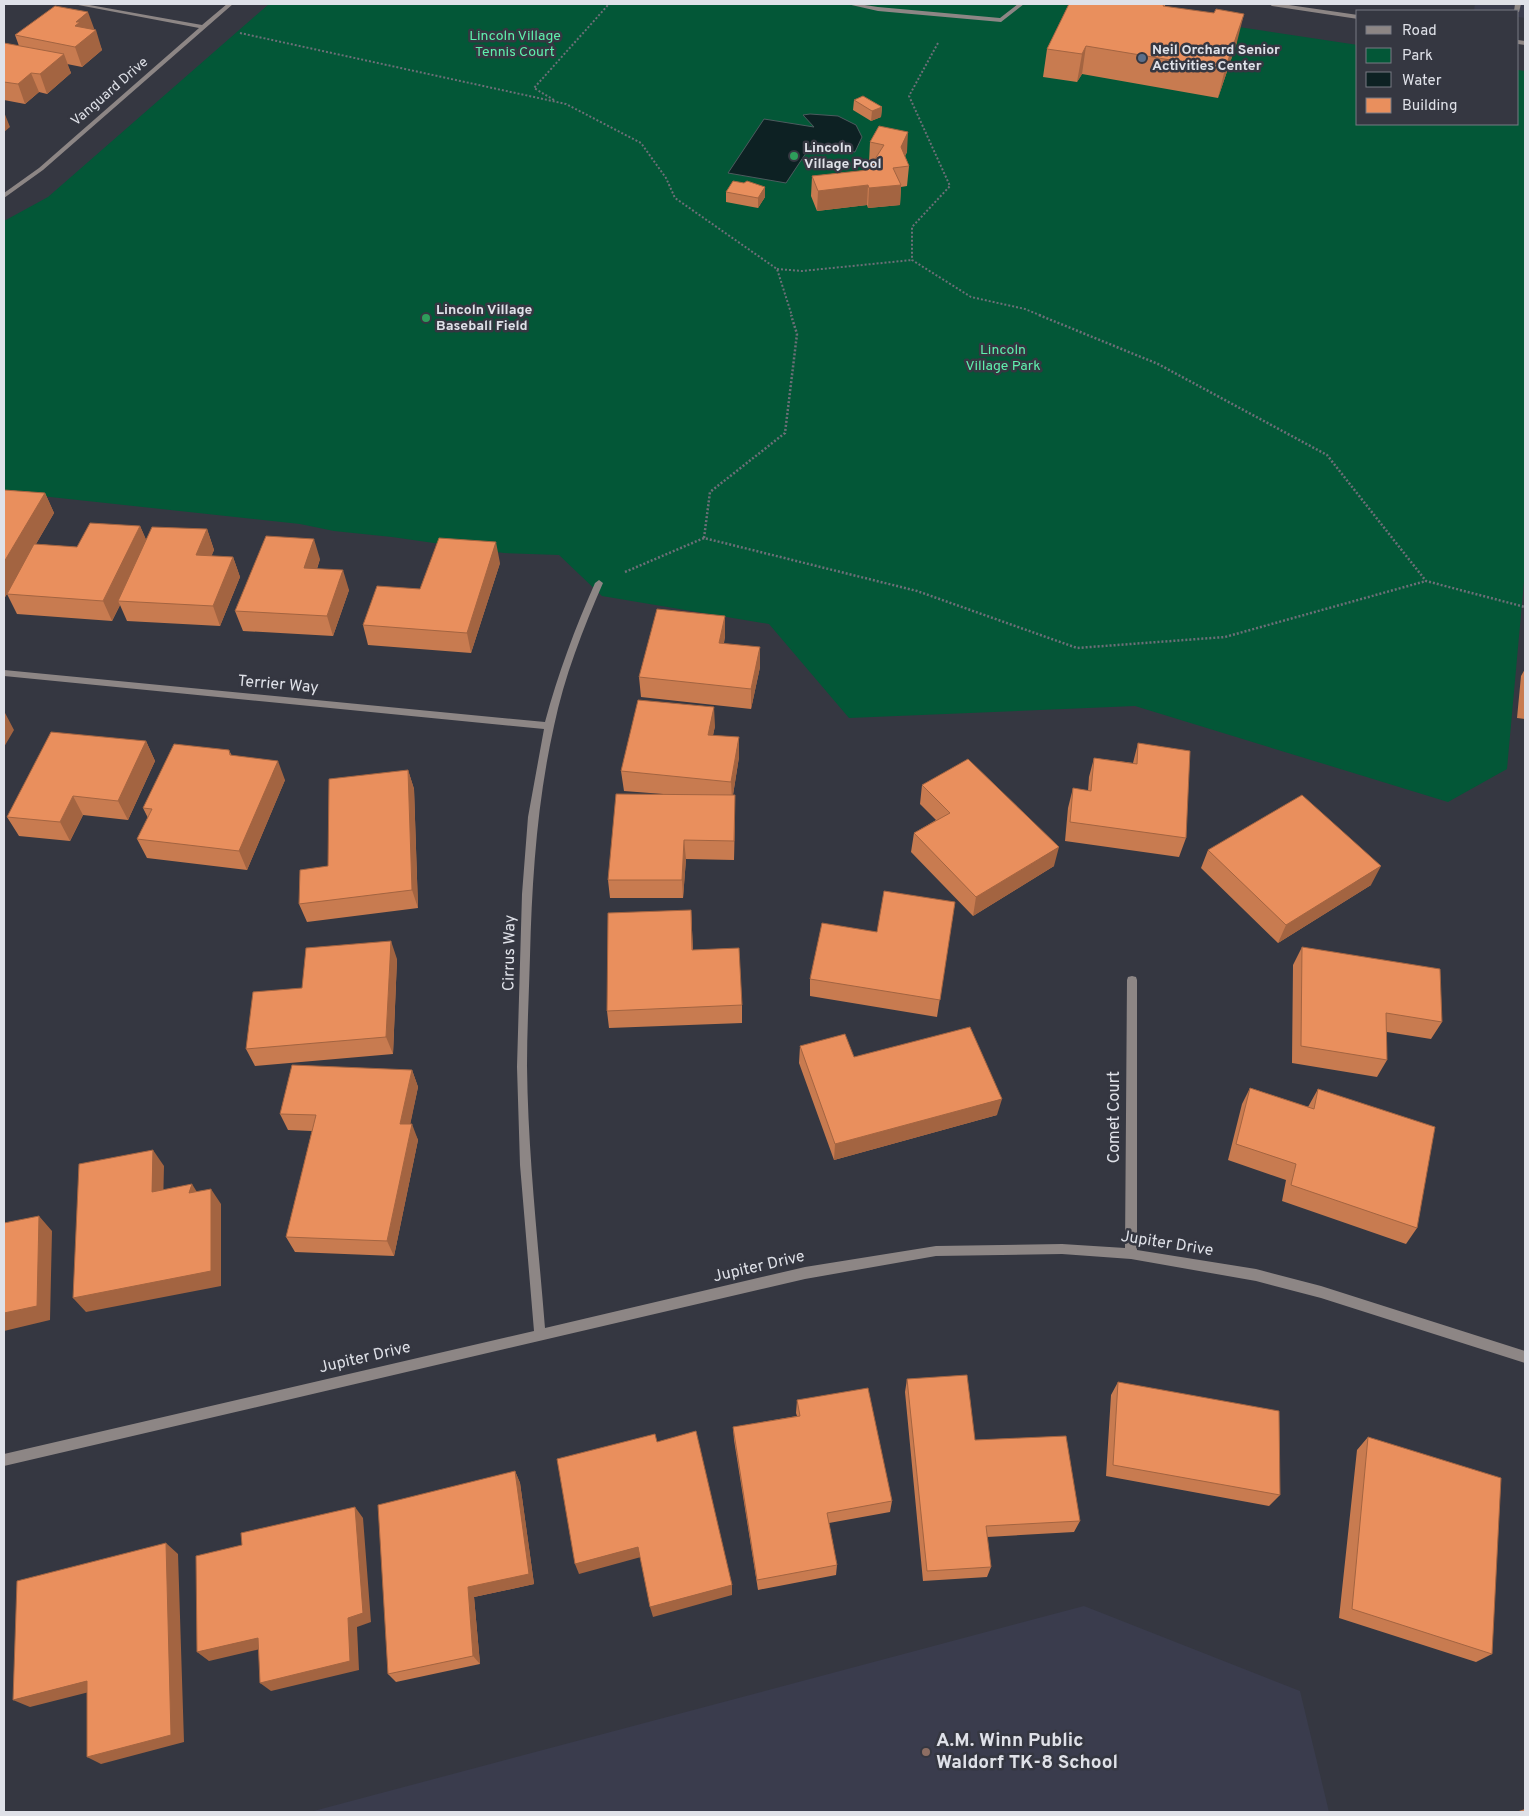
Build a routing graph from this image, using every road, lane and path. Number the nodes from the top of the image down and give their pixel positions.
1 (76, 4) edge
2 (230, 4) edge
3 (609, 4) edge
4 (850, 4) edge
5 (1021, 4) edge
6 (1272, 4) edge
7 (1356, 17) edge
8 (203, 27) junction
9 (940, 40) dead end
10 (556, 102) junction
11 (4, 196) edge
12 (912, 260) junction
13 (777, 269) junction
14 (704, 538) junction
15 (1426, 581) junction
16 (599, 583) joint
17 (1525, 607) edge
18 (4, 673) edge
19 (549, 726) junction
20 (1132, 980) dead end
21 (1131, 1254) junction
22 (540, 1334) junction
23 (1525, 1357) edge
24 (4, 1460) edge

1 - 8 street
2 - 8 street, Vanguard Drive
3 - 10 path
4 - 5 street
6 - 7 street
8 - 10 path
8 - 11 street, Vanguard Drive
9 - 12 path
10 - 13 path
12 - 13 path
12 - 15 path
13 - 14 path
14 - 15 path
14 - 16 path
15 - 17 path
16 - 19 street, Cirrus Way
18 - 19 street, Terrier Way
19 - 22 street, Cirrus Way
20 - 21 street, Comet Court
21 - 22 street, Jupiter Drive
21 - 23 street, Jupiter Drive
22 - 24 street, Jupiter Drive

